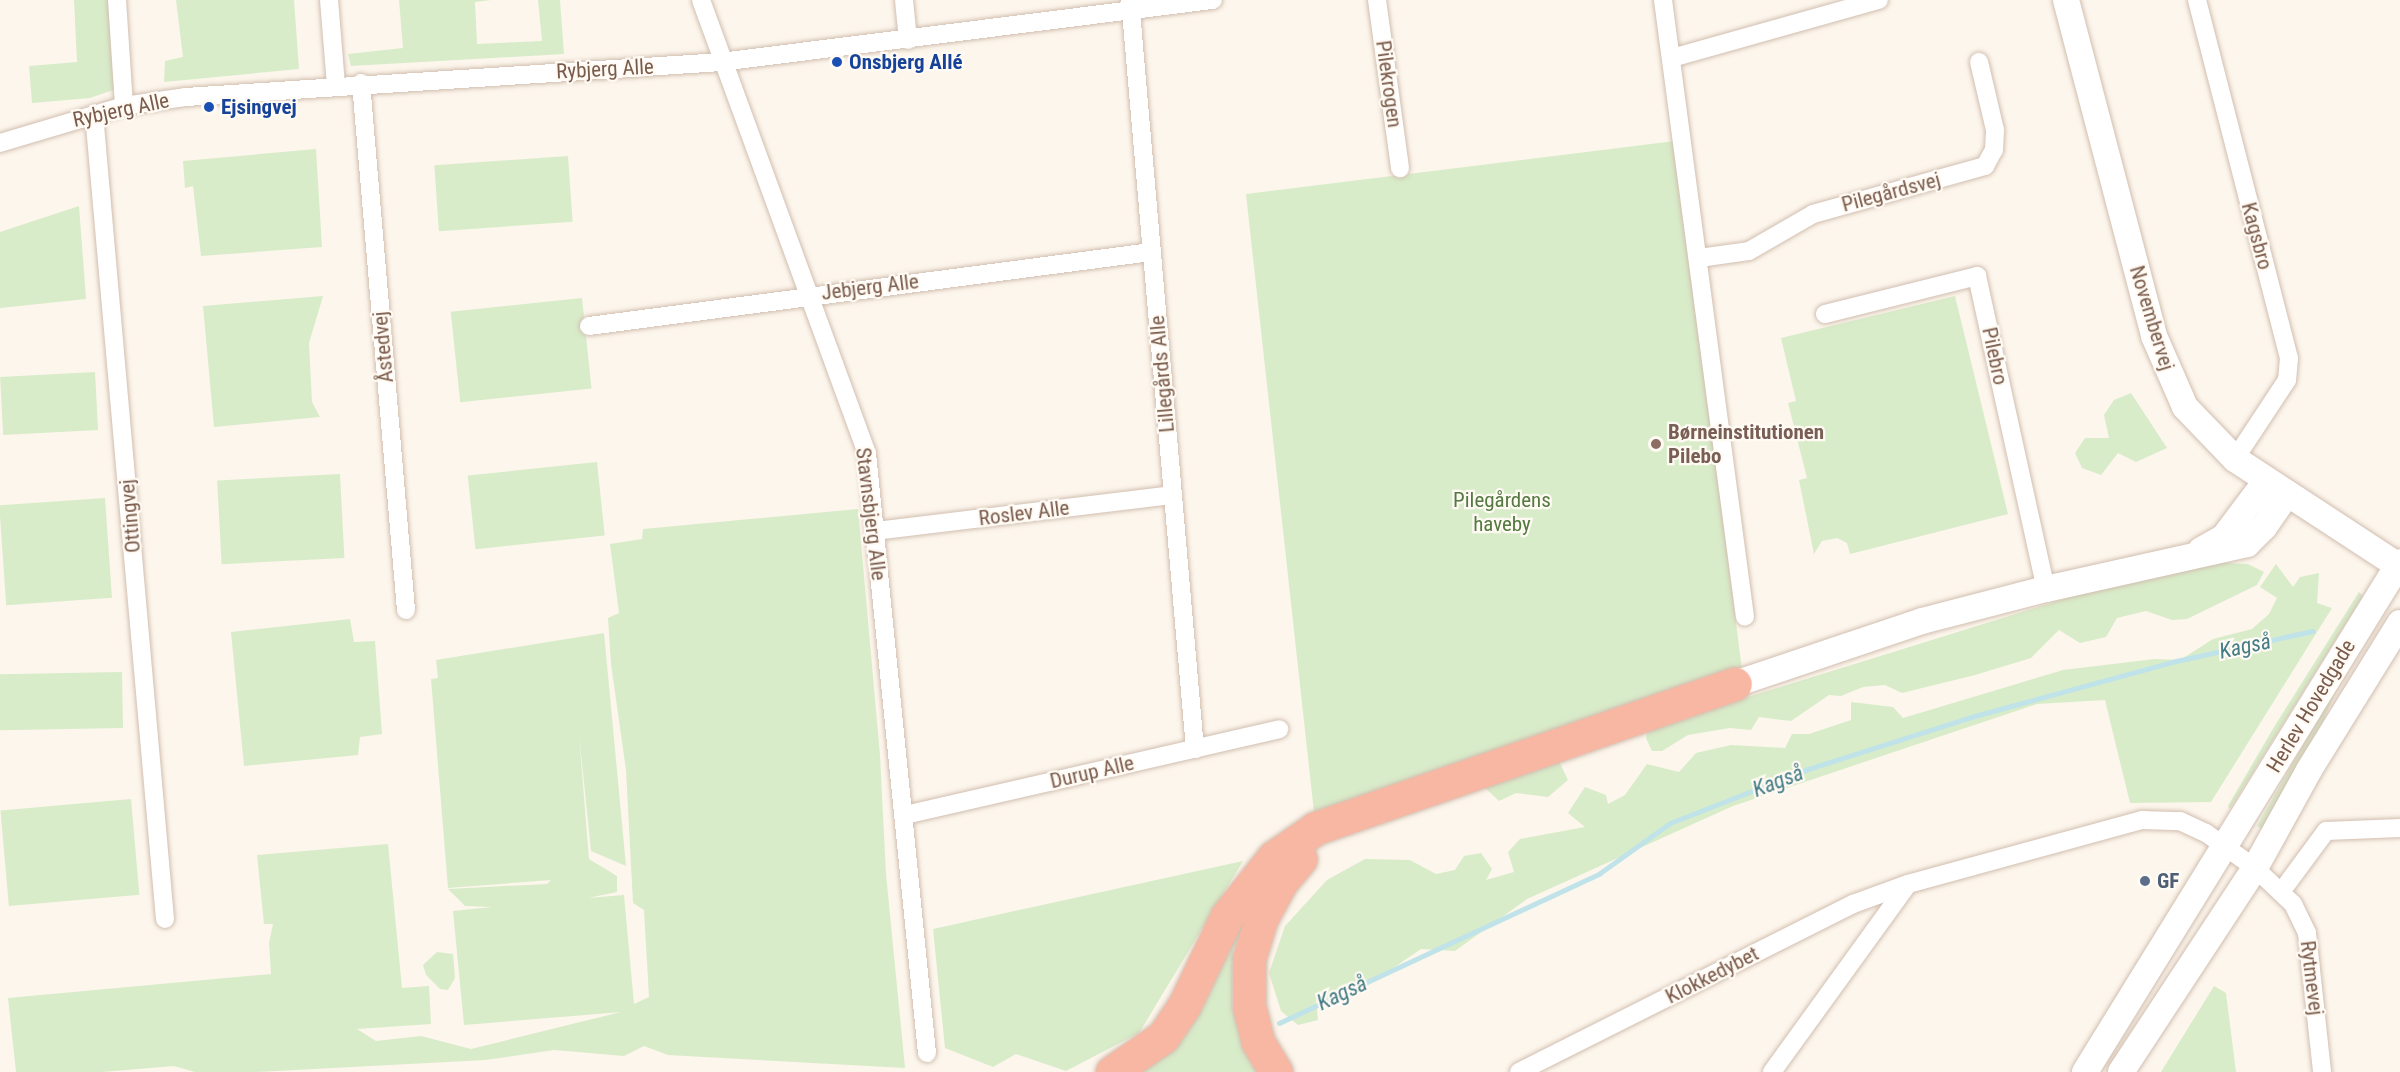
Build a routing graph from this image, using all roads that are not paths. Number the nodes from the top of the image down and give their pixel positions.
1 (117, 0) edge
2 (329, 0) edge
3 (701, 0) edge
4 (904, 0) edge
5 (1213, 0) edge
6 (1377, 0) edge
7 (1664, 0) edge
8 (1879, 0) edge
9 (2066, 0) edge
10 (2197, 0) edge
11 (1130, 5) edge
12 (908, 40) junction
13 (1672, 58) junction
14 (721, 62) junction
15 (1978, 62) dead end
16 (361, 83) junction
17 (336, 85) junction
18 (124, 106) junction
19 (94, 114) junction
20 (0, 143) edge
21 (1400, 168) dead end
22 (1151, 252) junction
23 (1699, 258) junction
24 (812, 294) junction
25 (1825, 314) dead end
26 (589, 326) dead end
27 (2235, 459) junction
28 (2276, 488) junction
29 (1173, 495) junction
30 (875, 531) junction
31 (2399, 565) edge
32 (2046, 589) junction
33 (406, 610) dead end
34 (1745, 617) dead end
35 (2400, 623) edge
36 (1735, 684) joint
37 (1279, 729) dead end
38 (1195, 748) junction
39 (905, 815) junction
40 (1350, 818) junction
41 (2400, 828) edge
42 (2226, 847) junction
43 (2255, 868) junction
44 (1908, 884) junction
45 (2281, 892) junction
46 (165, 919) dead end
47 (927, 1053) dead end
48 (1112, 1072) edge
49 (1276, 1072) edge
50 (1519, 1072) edge
51 (1772, 1072) edge
52 (2085, 1072) edge
53 (2121, 1072) edge
54 (2322, 1072) edge

1 - 18 street
2 - 17 street
3 - 14 street, Stavnsbjerg Alle
4 - 12 street
5 - 11 street, Rybjerg Alle
6 - 21 street, Pilekrogen
7 - 13 street
8 - 13 street
9 - 27 street, Novembervej
10 - 27 street, Kagsbro
11 - 12 street, Rybjerg Alle
11 - 22 street, Lillegårds Alle
12 - 14 street, Rybjerg Alle
13 - 23 street
14 - 16 street, Rybjerg Alle
14 - 24 street, Stavnsbjerg Alle
15 - 23 street, Pilegårdsvej
16 - 17 street, Rybjerg Alle
16 - 33 street, Åstedvej
17 - 18 street, Rybjerg Alle
18 - 19 street, Rybjerg Alle
19 - 20 street, Rybjerg Alle
19 - 46 street, Ottingvej
22 - 24 street, Jebjerg Alle
22 - 29 street, Lillegårds Alle
23 - 34 street
24 - 26 street, Jebjerg Alle
24 - 30 street, Stavnsbjerg Alle
25 - 32 street, Pilebro
27 - 28 street, Novembervej
28 - 31 street, Novembervej
28 - 32 street
29 - 30 street, Roslev Alle
29 - 38 street, Lillegårds Alle
30 - 39 street, Stavnsbjerg Alle
31 - 42 street, Herlev Hovedgade
32 - 36 street
35 - 43 street, Herlev Hovedgade
36 - 40 highway
37 - 38 street, Durup Alle
38 - 39 street, Durup Alle
39 - 47 street, Stavnsbjerg Alle
40 - 48 highway
40 - 49 highway
41 - 45 street
42 - 43 street
42 - 44 street, Klokkedybet
42 - 52 street, Herlev Hovedgade
43 - 45 street, Rytmevej
43 - 53 street, Herlev Hovedgade
44 - 50 street, Klokkedybet
44 - 51 street
45 - 54 street, Rytmevej

